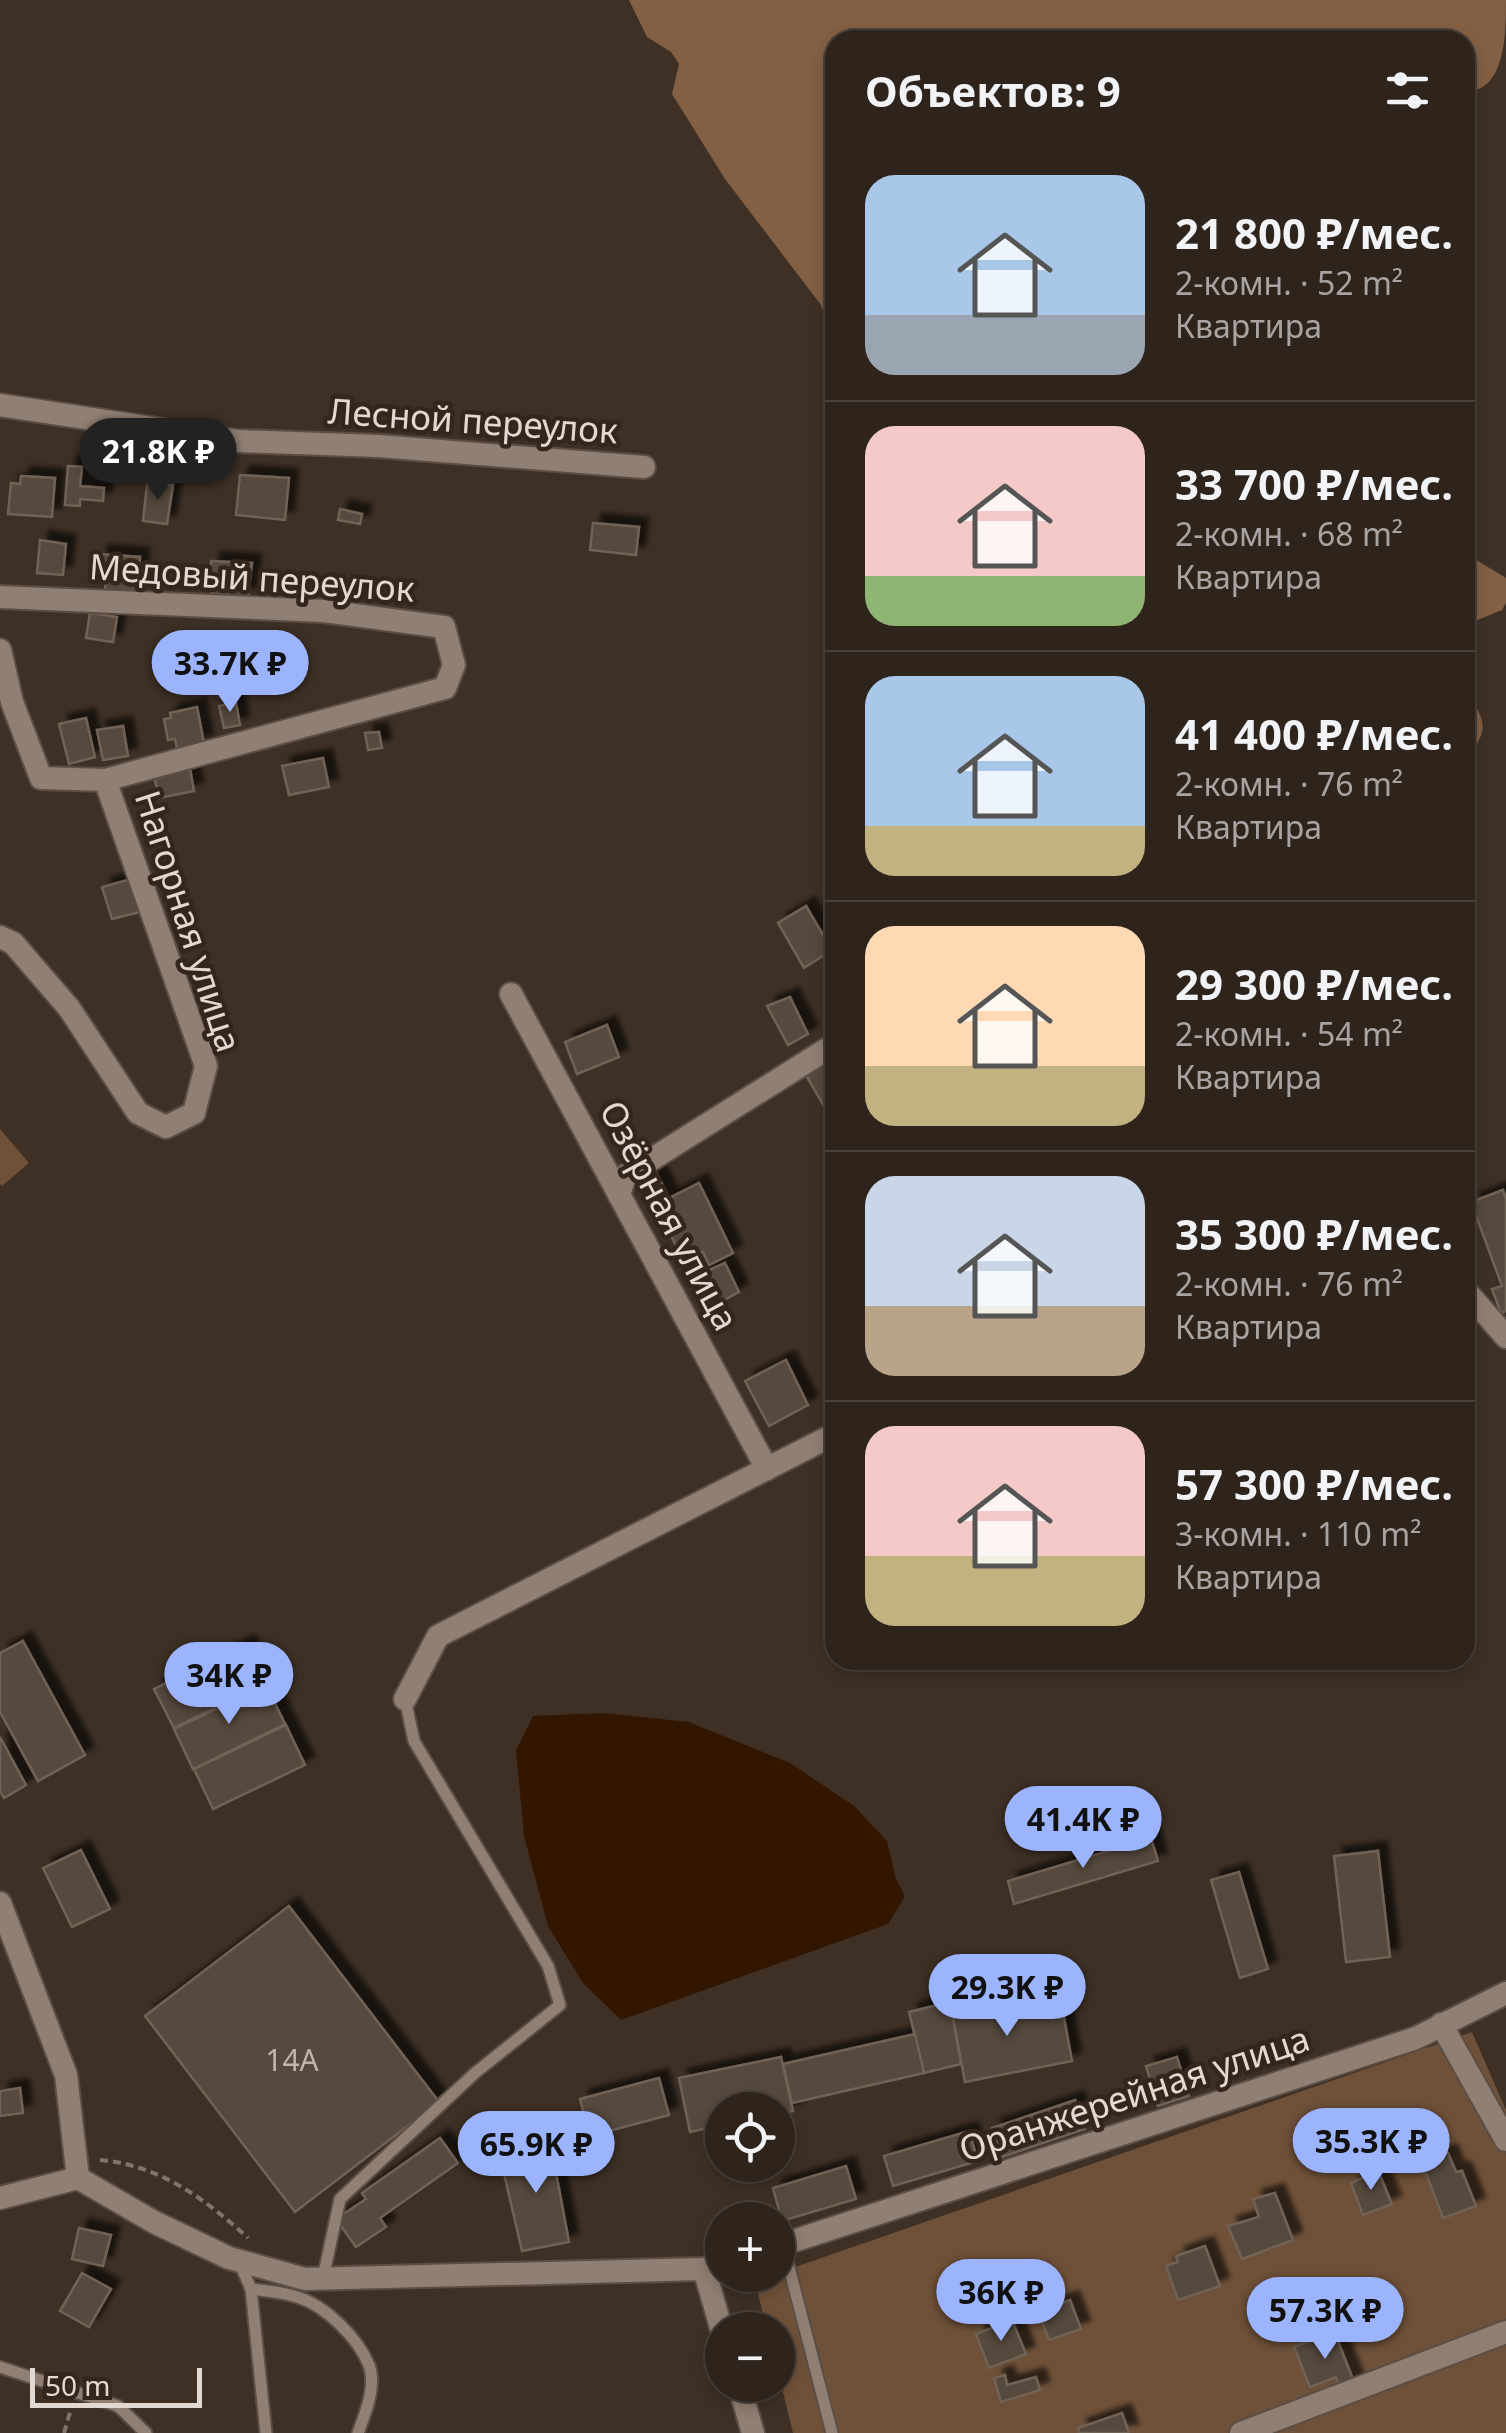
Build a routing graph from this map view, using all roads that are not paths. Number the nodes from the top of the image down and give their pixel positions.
1 (0, 405) edge
2 (644, 467) dead end
3 (0, 597) edge
4 (0, 650) edge
5 (105, 780) junction
6 (0, 937) edge
7 (511, 994) dead end
8 (825, 1050) edge
9 (619, 1195) junction
10 (1475, 1302) edge
11 (1506, 1338) edge
12 (825, 1439) edge
13 (767, 1469) junction
14 (405, 1699) joint
15 (0, 1903) edge
16 (1506, 1993) edge
17 (1441, 2024) junction
18 (1506, 2140) edge
19 (77, 2168) junction
20 (0, 2198) edge
21 (795, 2240) edge
22 (244, 2250) junction
23 (705, 2266) edge
24 (323, 2278) junction
25 (252, 2289) junction
26 (793, 2292) edge
27 (1506, 2332) edge
28 (0, 2367) edge
29 (744, 2402) edge
30 (146, 2433) edge
31 (266, 2433) edge
32 (358, 2433) edge
33 (753, 2433) edge
34 (832, 2433) edge
35 (1242, 2433) edge

1 - 2 street, Лесной переулок
3 - 5 street, Медовый переулок
4 - 5 street, Нагорная улица
5 - 6 street, Нагорная улица
7 - 9 street, Озёрная улица
8 - 9 street
9 - 13 street, Озёрная улица
10 - 11 street
12 - 13 street
13 - 14 street
14 - 24 lane
15 - 19 street
16 - 17 street, Оранжерейная улица
17 - 18 street
17 - 21 street, Оранжерейная улица
19 - 20 street
19 - 22 street
22 - 24 street
22 - 25 lane
23 - 24 street
25 - 31 lane
25 - 32 lane
26 - 34 lane
27 - 35 street
28 - 30 lane
29 - 33 street

